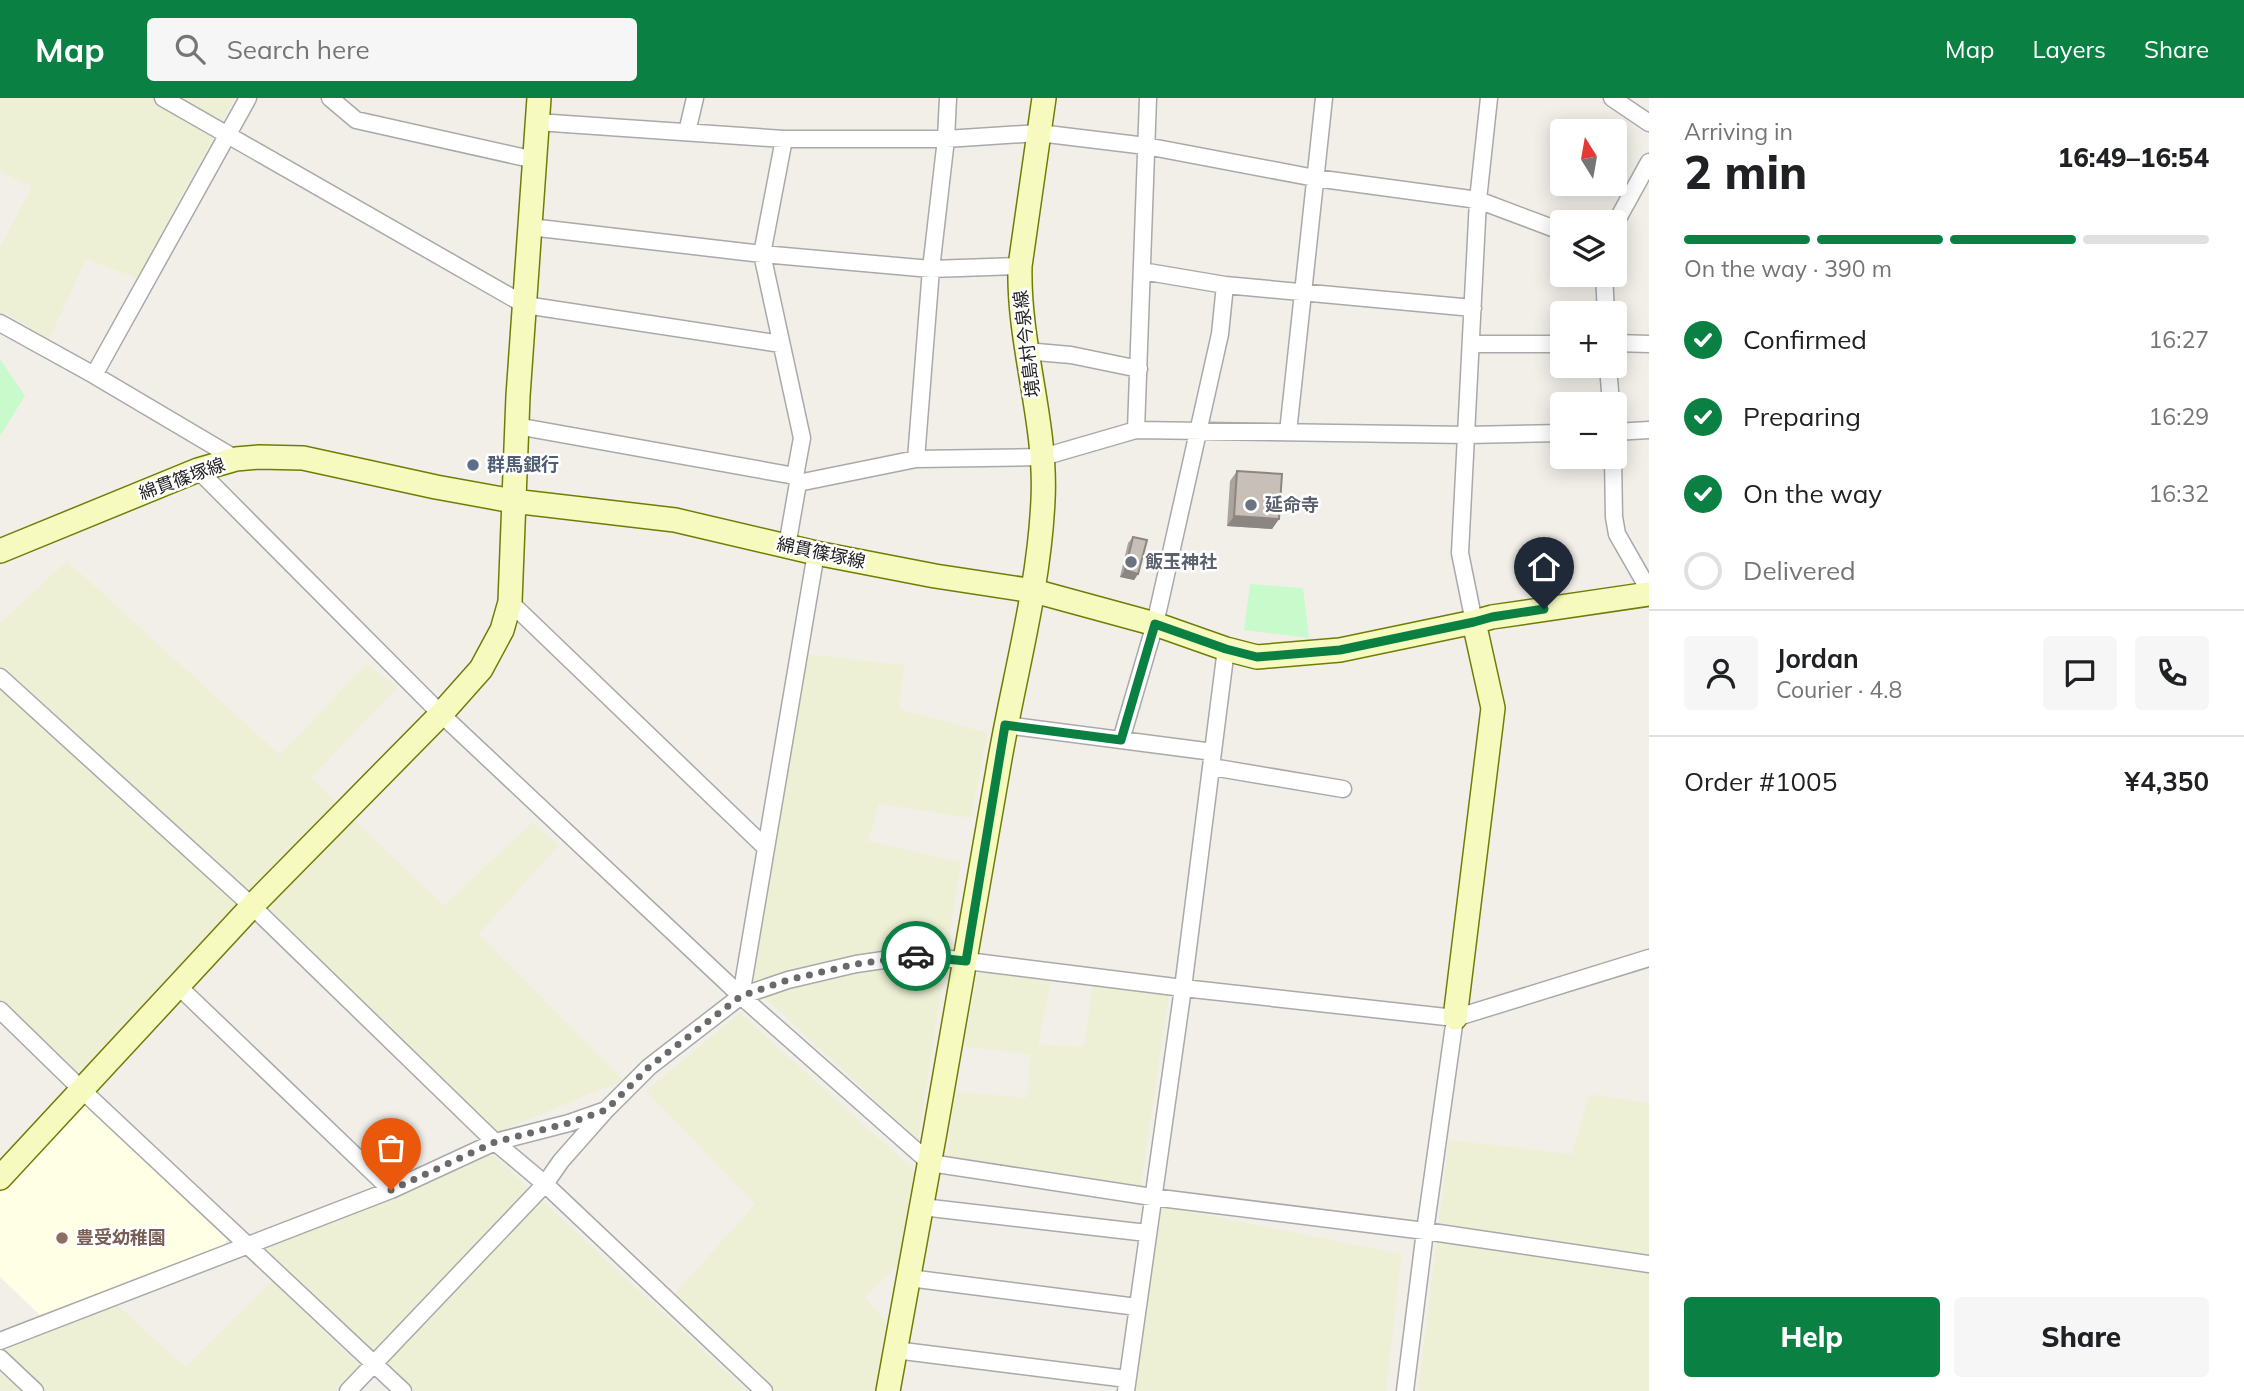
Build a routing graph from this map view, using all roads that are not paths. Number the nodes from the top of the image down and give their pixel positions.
1 (163, 98) edge
2 (247, 98) edge
3 (330, 98) edge
4 (539, 98) edge
5 (695, 98) edge
6 (948, 98) edge
7 (1044, 98) edge
8 (1148, 98) edge
9 (1324, 98) edge
10 (1489, 98) edge
11 (1612, 98) edge
12 (1630, 103) edge
13 (537, 122) junction
14 (1649, 123) edge
15 (687, 132) junction
16 (1040, 133) junction
17 (228, 134) junction
18 (784, 139) junction
19 (946, 139) junction
20 (1146, 146) junction
21 (535, 160) junction
22 (1649, 162) edge
23 (1315, 178) junction
24 (1478, 200) junction
25 (1623, 210) edge
26 (530, 227) junction
27 (1550, 227) edge
28 (762, 254) junction
29 (1020, 266) junction
30 (932, 269) junction
31 (1142, 271) junction
32 (1225, 285) junction
33 (1304, 292) junction
34 (525, 305) junction
35 (1474, 308) junction
36 (0, 323) edge
37 (1627, 343) edge
38 (780, 344) junction
39 (1472, 344) junction
40 (1550, 344) edge
41 (1649, 344) edge
42 (1025, 351) junction
43 (1139, 369) junction
44 (94, 375) junction
45 (522, 427) dead end
46 (1136, 430) junction
47 (1198, 430) junction
48 (1649, 430) edge
49 (1627, 431) edge
50 (1288, 432) junction
51 (1550, 433) edge
52 (1467, 435) junction
53 (1043, 457) junction
54 (236, 459) junction
55 (916, 459) junction
56 (1613, 469) edge
57 (198, 470) junction
58 (796, 480) junction
59 (513, 501) junction
60 (787, 546) junction
61 (0, 551) edge
62 (816, 553) junction
63 (1034, 591) junction
64 (1649, 592) edge
65 (510, 602) junction
66 (1474, 622) junction
67 (1155, 624) junction
68 (1226, 649) junction
69 (0, 677) edge
70 (442, 714) junction
71 (1005, 725) junction
72 (1121, 740) junction
73 (1213, 759) junction
74 (1343, 789) dead end
75 (766, 848) junction
76 (252, 906) junction
77 (1649, 958) edge
78 (966, 961) junction
79 (177, 985) junction
80 (1183, 988) junction
81 (741, 996) junction
82 (0, 1010) edge
83 (1455, 1018) junction
84 (82, 1090) junction
85 (606, 1110) junction
86 (495, 1142) junction
87 (930, 1163) junction
88 (0, 1178) edge
89 (545, 1184) junction
90 (391, 1190) junction
91 (1152, 1196) junction
92 (922, 1207) junction
93 (1425, 1231) junction
94 (1147, 1233) junction
95 (247, 1245) junction
96 (1649, 1264) edge
97 (909, 1278) junction
98 (1137, 1307) junction
99 (0, 1341) edge
100 (895, 1350) junction
101 (0, 1358) edge
102 (374, 1364) junction
103 (1126, 1385) edge
104 (35, 1391) edge
105 (348, 1391) edge
106 (403, 1391) edge
107 (764, 1391) edge
108 (888, 1391) edge
109 (1405, 1391) edge

1 - 17 street
2 - 17 street
3 - 21 street
4 - 13 street
5 - 15 street
6 - 19 street
7 - 16 street, 境島村今泉線
8 - 20 street
9 - 23 street
10 - 24 street
11 - 12 street
12 - 14 street
13 - 15 street
13 - 21 street
15 - 18 street
16 - 19 street
16 - 20 street
16 - 29 street, 境島村今泉線
17 - 34 street
17 - 44 street
18 - 19 street
18 - 28 street
19 - 30 street
20 - 23 street
20 - 31 street
21 - 26 street
22 - 25 street
23 - 24 street
23 - 33 street
24 - 27 street
24 - 35 street
26 - 28 street
26 - 34 street
28 - 30 street
28 - 38 street
29 - 30 street
29 - 42 street, 境島村今泉線
30 - 55 street
31 - 32 street
31 - 43 street
32 - 33 street
32 - 47 street
33 - 35 street
33 - 50 street
34 - 38 street
34 - 59 street
35 - 39 street
36 - 44 street
37 - 41 street
38 - 58 street
39 - 40 street
39 - 52 street
42 - 43 street
42 - 53 street, 境島村今泉線
43 - 46 street
44 - 54 street
45 - 58 street
46 - 47 street
46 - 53 street
47 - 50 street
47 - 67 street
48 - 49 street
50 - 52 street
51 - 52 street
52 - 66 street
53 - 55 street
53 - 63 street, 境島村今泉線
54 - 57 street, 綿貫篠塚線
54 - 59 street, 綿貫篠塚線
55 - 58 street
56 - 64 street
57 - 61 street, 綿貫篠塚線
57 - 70 street
58 - 60 street
59 - 60 street, 綿貫篠塚線
59 - 65 street
60 - 62 street, 綿貫篠塚線
62 - 63 street, 綿貫篠塚線
62 - 75 street
63 - 67 street, 綿貫篠塚線
63 - 71 street, 境島村今泉線
64 - 66 street, 綿貫篠塚線
65 - 70 street
65 - 75 street
66 - 68 street, 綿貫篠塚線
66 - 83 street
67 - 68 street, 綿貫篠塚線
67 - 72 street
68 - 73 street
69 - 76 street
70 - 76 street
70 - 81 street
71 - 72 street
71 - 78 street, 境島村今泉線
72 - 73 street
73 - 74 street
73 - 80 street
75 - 81 street
76 - 79 street
76 - 86 street
77 - 83 street
78 - 80 street
78 - 81 street
78 - 87 street, 境島村今泉線
79 - 84 street
79 - 90 street
80 - 83 street
80 - 91 street
81 - 85 street
81 - 87 street
82 - 84 street
83 - 93 street
84 - 88 street
84 - 95 street
85 - 86 street
85 - 89 street
86 - 89 street
86 - 90 street
87 - 91 street
87 - 92 street, 境島村今泉線
89 - 102 street
89 - 107 street
90 - 95 street
91 - 93 street
91 - 94 street
92 - 94 street
92 - 97 street, 境島村今泉線
93 - 96 street
93 - 109 street
94 - 98 street
95 - 99 street
95 - 102 street
97 - 98 street
97 - 100 street, 境島村今泉線
98 - 103 street
100 - 103 street
100 - 108 street, 境島村今泉線
101 - 104 street
102 - 105 street
102 - 106 street

